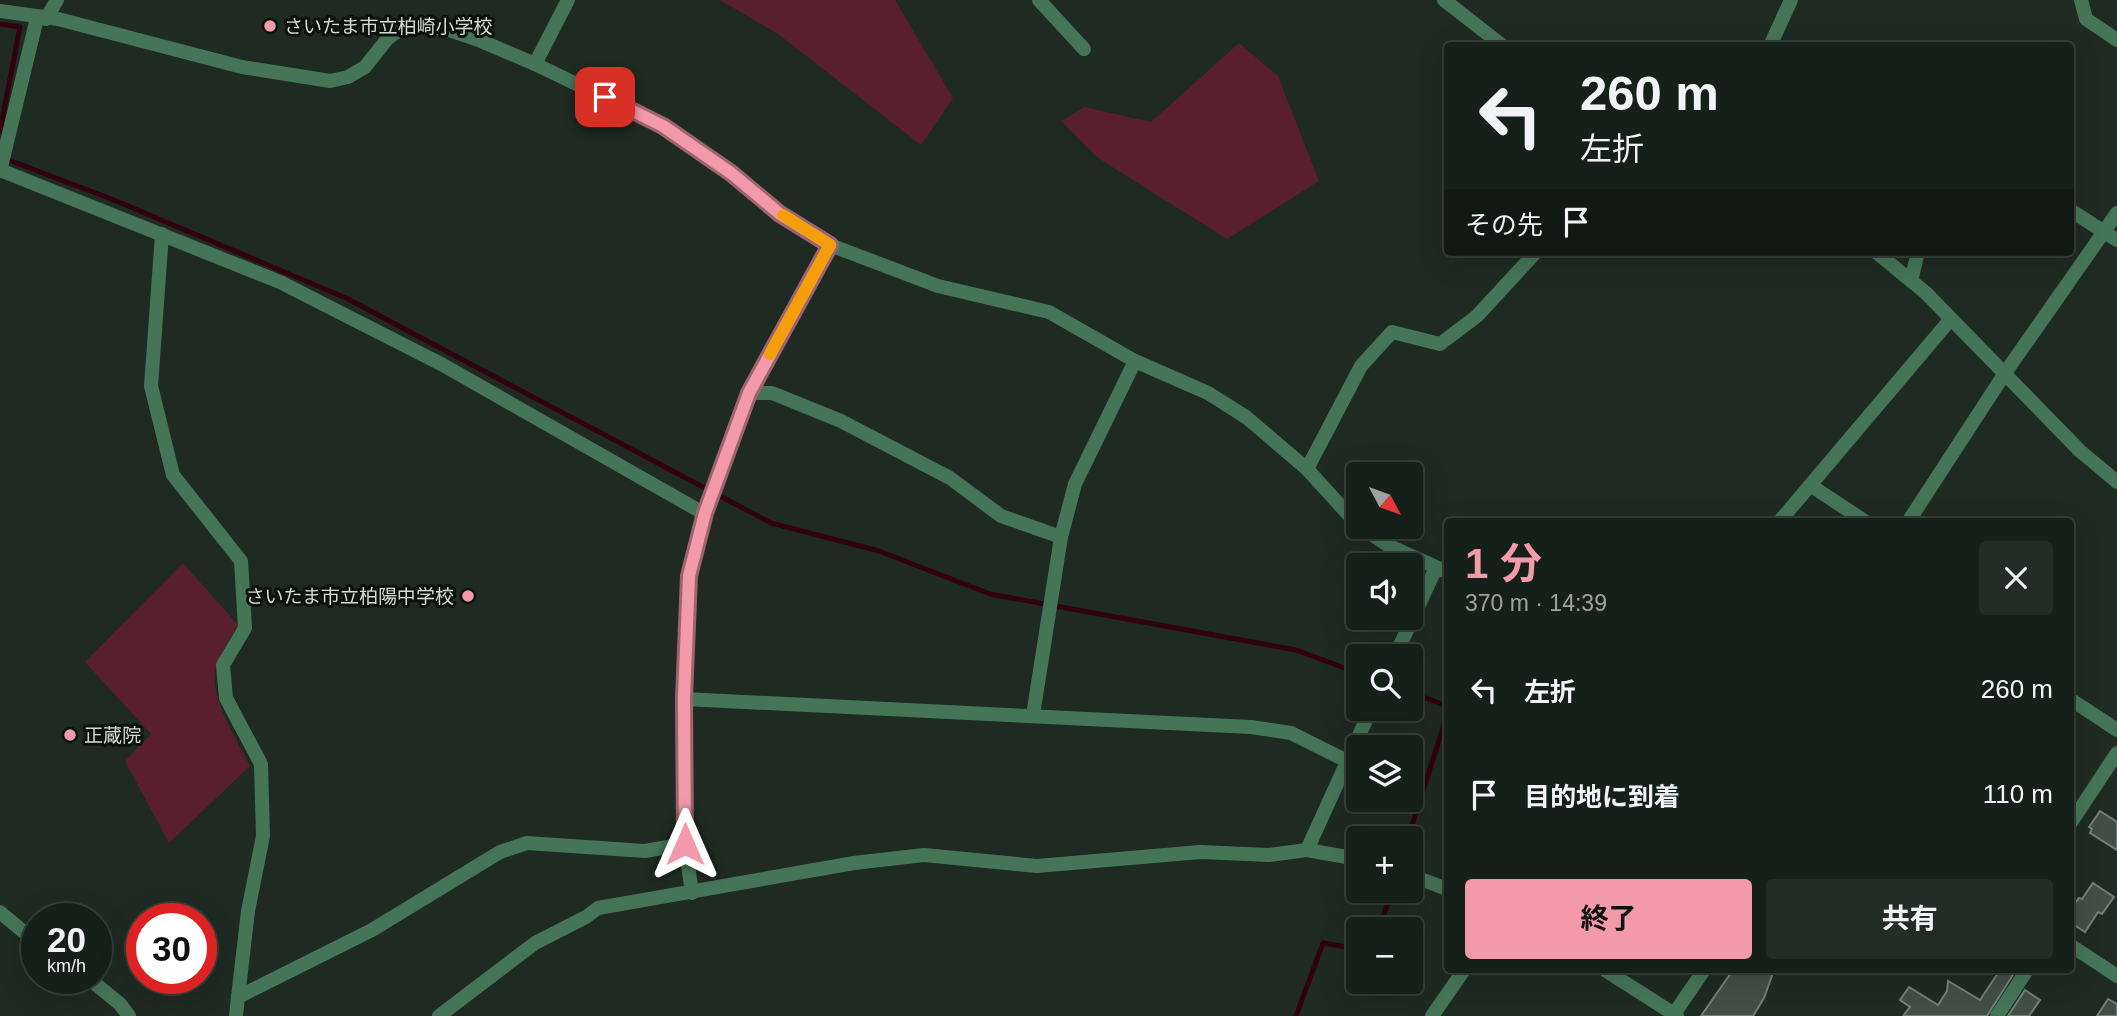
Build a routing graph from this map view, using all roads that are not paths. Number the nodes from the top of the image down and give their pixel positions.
1 (47, 0) edge
2 (57, 0) edge
3 (568, 0) edge
4 (1039, 0) edge
5 (1444, 0) edge
6 (1791, 0) edge
7 (2081, 0) edge
8 (0, 11) edge
9 (42, 18) junction
10 (2117, 40) edge
11 (1498, 42) edge
12 (1772, 42) edge
13 (1084, 49) dead end
14 (535, 64) junction
15 (0, 171) edge
16 (2074, 213) edge
17 (2117, 213) edge
18 (2104, 232) junction
19 (162, 234) junction
20 (2117, 240) edge
21 (830, 245) junction
22 (1532, 256) edge
23 (1881, 256) edge
24 (1917, 256) edge
25 (1911, 281) junction
26 (1950, 320) junction
27 (1135, 361) junction
28 (2005, 373) junction
29 (749, 393) junction
30 (1307, 469) junction
31 (2117, 482) edge
32 (1810, 485) junction
33 (1346, 512) edge
34 (705, 513) junction
35 (1782, 518) edge
36 (1860, 518) edge
37 (1911, 518) edge
38 (1061, 537) junction
39 (1378, 539) edge
40 (1441, 570) edge
41 (1401, 644) edge
42 (684, 698) junction
43 (2074, 702) edge
44 (1034, 715) junction
45 (2117, 730) edge
46 (2117, 753) edge
47 (1346, 760) edge
48 (1346, 763) edge
49 (2074, 818) edge
50 (685, 844) junction
51 (1307, 850) junction
52 (1346, 857) edge
53 (1423, 880) edge
54 (1444, 888) edge
55 (692, 893) junction
56 (0, 912) edge
57 (21, 930) edge
58 (2074, 948) edge
59 (1462, 973) edge
60 (1610, 973) edge
61 (1702, 973) edge
62 (2025, 973) edge
63 (2117, 976) edge
64 (108, 994) edge
65 (238, 997) junction
66 (1675, 1015) edge
67 (129, 1016) edge
68 (236, 1016) edge
69 (439, 1016) edge
70 (1432, 1016) edge
71 (1997, 1016) edge

1 - 9 street
2 - 9 street
3 - 14 street
4 - 13 street
5 - 11 street
6 - 12 street
7 - 10 street
8 - 9 street
9 - 14 street
9 - 15 street
14 - 21 street
15 - 19 street
16 - 18 street
17 - 18 street
18 - 20 street
18 - 28 street
19 - 34 street
19 - 65 street
21 - 27 street
21 - 29 street
22 - 30 street
23 - 25 street
24 - 25 street
25 - 26 street
26 - 28 street
26 - 32 street
27 - 30 street
27 - 38 street
28 - 31 street
28 - 37 street
29 - 34 street
29 - 38 street
30 - 33 street
32 - 35 street
32 - 36 street
34 - 42 street
38 - 44 street
39 - 40 street
40 - 41 street
42 - 44 street
42 - 50 street
43 - 45 street
44 - 47 street
46 - 49 street
48 - 51 street
50 - 55 street
50 - 65 street
51 - 52 street
51 - 55 street
53 - 54 street
55 - 69 street
56 - 57 street
58 - 63 street
59 - 70 street
60 - 66 street
61 - 66 street
62 - 71 street
64 - 67 street
65 - 68 street

